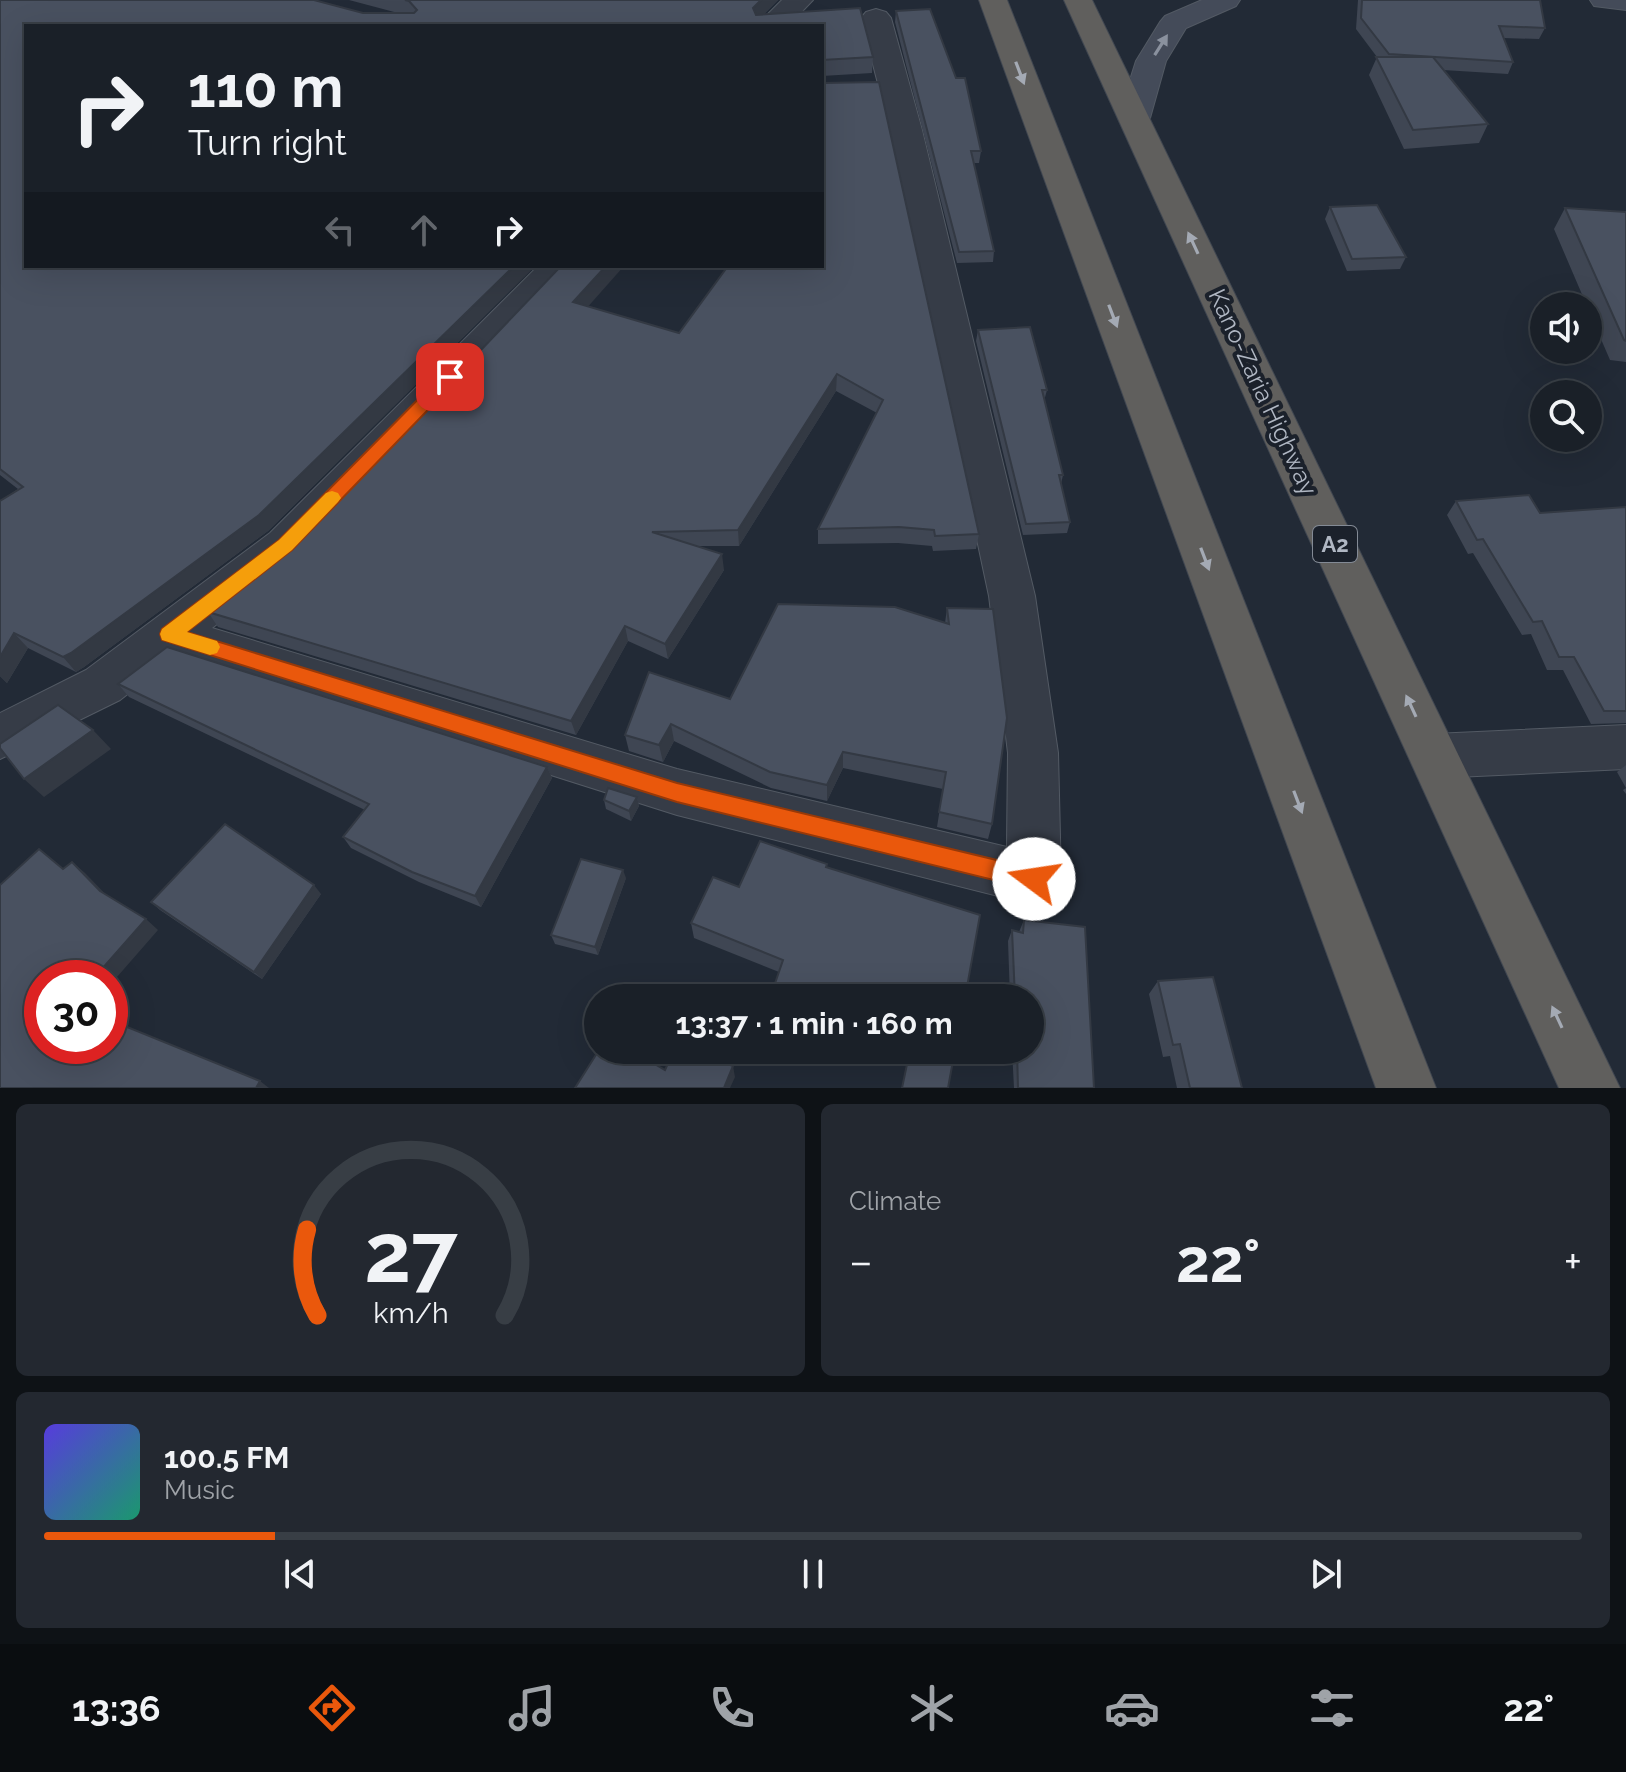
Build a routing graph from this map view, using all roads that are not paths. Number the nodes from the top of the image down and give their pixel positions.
1 (799, 0) edge
2 (993, 0) edge
3 (1078, 0) edge
4 (1226, 0) edge
5 (1604, 0) edge
6 (1626, 1) edge
7 (876, 18) dead end
8 (773, 24) edge
9 (1134, 118) junction
10 (557, 268) edge
11 (169, 634) junction
12 (0, 737) edge
13 (1626, 747) edge
14 (1434, 756) junction
15 (1406, 1088) edge
16 (1590, 1088) edge

1 - 8 street
2 -> 15 highway
3 - 9 highway, Kano-Zaria Highway / A2
9 -> 4 main road
5 - 6 main road
7 - 11 street
14 -> 9 highway, Kano-Zaria Highway / A2
10 - 11 street
11 - 12 street
13 - 14 street
16 -> 14 highway, Kano-Zaria Highway / A2

